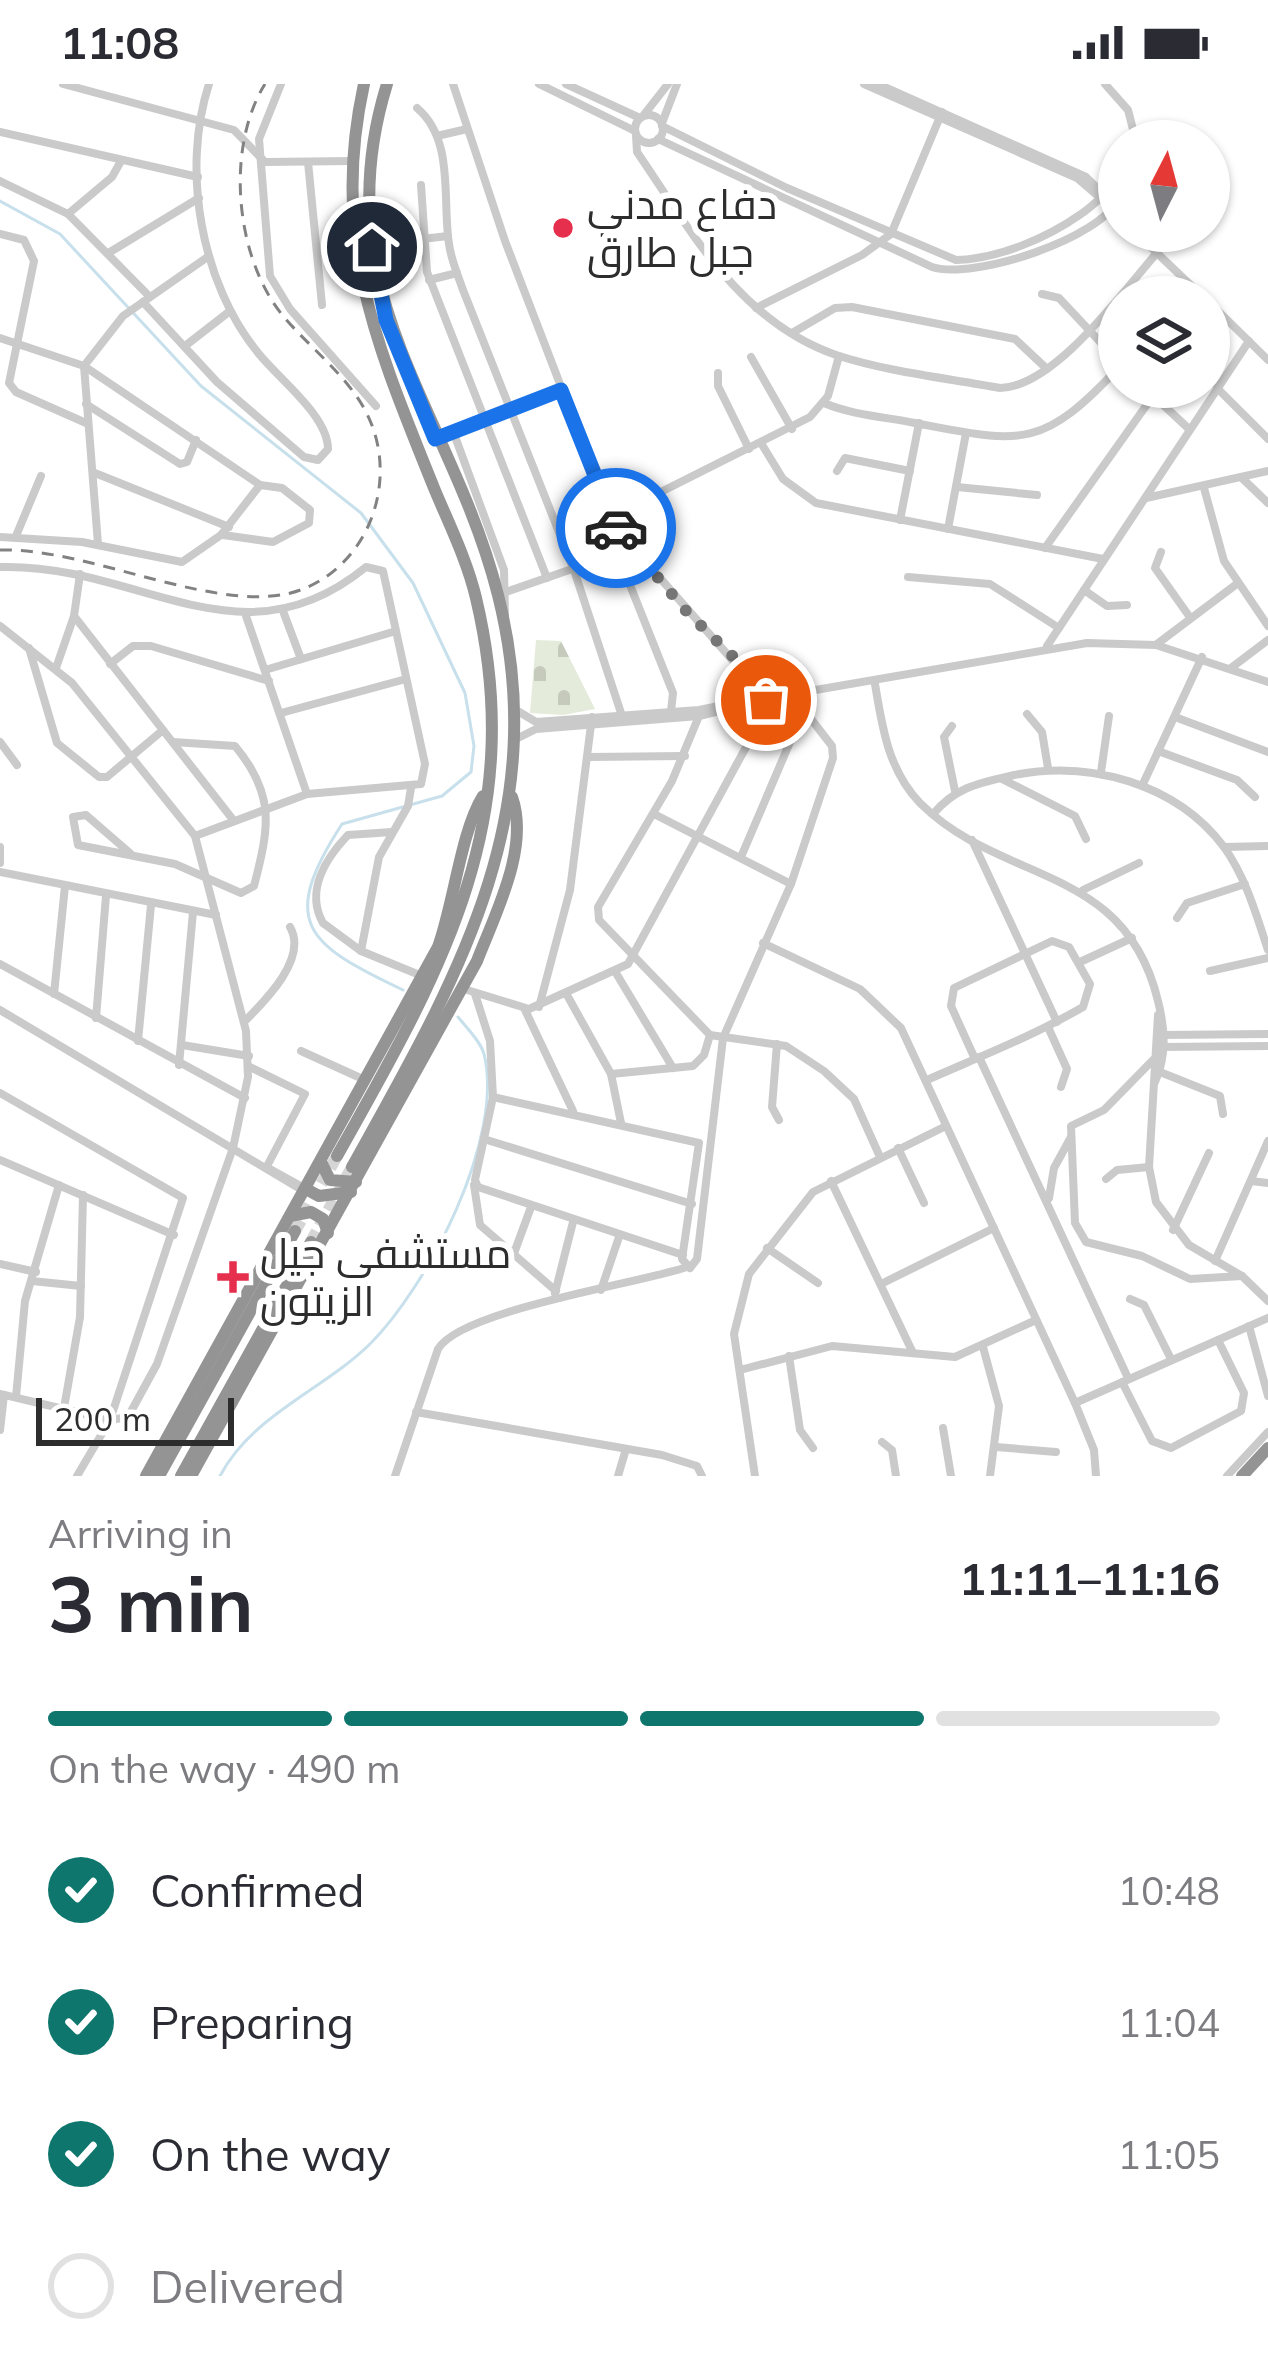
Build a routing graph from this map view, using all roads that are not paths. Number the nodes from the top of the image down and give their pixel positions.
1 (63, 84) edge
2 (208, 84) edge
3 (280, 84) edge
4 (364, 84) edge
5 (387, 84) edge
6 (453, 84) edge
7 (539, 84) edge
8 (566, 84) edge
9 (668, 84) edge
10 (677, 84) edge
11 (865, 84) edge
12 (878, 84) edge
13 (1105, 84) edge
14 (417, 108) dead end
15 (941, 115) junction
16 (642, 117) junction
17 (198, 118) junction
18 (1131, 120) edge
19 (662, 125) junction
20 (467, 129) junction
21 (0, 132) edge
22 (635, 133) junction
23 (437, 136) junction
24 (658, 140) junction
25 (646, 143) junction
26 (259, 158) junction
27 (642, 159) junction
28 (121, 161) junction
29 (351, 161) junction
30 (308, 162) junction
31 (198, 177) junction
32 (0, 181) edge
33 (421, 185) dead end
34 (1098, 192) edge
35 (200, 198) junction
36 (1098, 198) edge
37 (68, 214) junction
38 (1098, 219) edge
39 (0, 234) edge
40 (891, 234) junction
41 (448, 236) junction
42 (422, 239) junction
43 (882, 242) junction
44 (1152, 252) edge
45 (110, 253) junction
46 (1155, 255) junction
47 (209, 256) junction
48 (457, 273) junction
49 (1138, 276) edge
50 (1179, 276) edge
51 (429, 280) junction
52 (1042, 294) dead end
53 (143, 302) junction
54 (322, 305) dead end
55 (756, 309) junction
56 (230, 311) junction
57 (1098, 319) edge
58 (1230, 323) edge
59 (1088, 329) junction
60 (790, 333) junction
61 (0, 338) edge
62 (1098, 340) edge
63 (1249, 341) junction
64 (17, 342) junction
65 (185, 346) junction
66 (839, 356) junction
67 (751, 357) dead end
68 (1268, 359) edge
69 (84, 366) junction
70 (1048, 369) junction
71 (1230, 369) edge
72 (4, 370) edge
73 (718, 373) dead end
74 (1098, 387) edge
75 (561, 390) junction
76 (1230, 401) edge
77 (84, 403) junction
78 (824, 404) junction
79 (376, 406) dead end
80 (1145, 408) edge
81 (1166, 408) edge
82 (1203, 408) edge
83 (511, 411) junction
84 (484, 420) junction
85 (88, 424) junction
86 (919, 424) junction
87 (791, 428) junction
88 (1189, 429) junction
89 (453, 431) junction
90 (966, 433) junction
91 (435, 439) junction
92 (1268, 439) edge
93 (196, 440) junction
94 (761, 443) junction
95 (749, 448) junction
96 (837, 471) dead end
97 (910, 471) junction
98 (1268, 471) edge
99 (95, 472) junction
100 (41, 476) dead end
101 (1242, 478) junction
102 (260, 485) junction
103 (957, 487) junction
104 (1204, 488) junction
105 (1037, 495) dead end
106 (1145, 498) junction
107 (1268, 503) edge
108 (900, 520) junction
109 (614, 521) junction
110 (229, 526) junction
111 (948, 529) junction
112 (221, 535) junction
113 (16, 536) junction
114 (0, 537) edge
115 (98, 544) junction
116 (1046, 548) junction
117 (1160, 552) dead end
118 (618, 553) junction
119 (1103, 559) junction
120 (0, 567) edge
121 (574, 569) junction
122 (80, 574) junction
123 (908, 577) dead end
124 (547, 578) junction
125 (1238, 583) junction
126 (1084, 590) junction
127 (503, 594) junction
128 (1126, 605) dead end
129 (283, 611) junction
130 (74, 616) junction
131 (246, 616) junction
132 (1189, 616) junction
133 (0, 626) edge
134 (1268, 626) edge
135 (1059, 628) junction
136 (396, 631) junction
137 (1268, 640) edge
138 (1156, 645) junction
139 (28, 646) junction
140 (1046, 647) junction
141 (1202, 657) junction
142 (301, 659) junction
143 (110, 664) junction
144 (56, 668) junction
145 (1231, 668) junction
146 (265, 670) junction
147 (406, 679) junction
148 (269, 681) junction
149 (1268, 682) edge
150 (875, 684) junction
151 (769, 698) junction
152 (794, 698) junction
153 (514, 706) junction
154 (671, 711) junction
155 (281, 713) junction
156 (621, 713) junction
157 (802, 714) junction
158 (1028, 714) dead end
159 (699, 716) junction
160 (1109, 716) dead end
161 (1175, 717) junction
162 (592, 721) junction
163 (952, 726) dead end
164 (163, 730) junction
165 (513, 740) junction
166 (0, 742) edge
167 (173, 742) junction
168 (1158, 752) junction
169 (1268, 752) edge
170 (133, 756) junction
171 (685, 756) junction
172 (589, 757) junction
173 (17, 765) dead end
174 (1048, 768) junction
175 (1101, 772) junction
176 (1000, 778) junction
177 (1142, 786) junction
178 (411, 788) junction
179 (956, 791) junction
180 (307, 794) junction
181 (1255, 797) dead end
182 (269, 809) junction
183 (654, 814) junction
184 (933, 814) junction
185 (234, 821) junction
186 (394, 832) junction
187 (195, 836) junction
188 (698, 836) junction
189 (971, 839) junction
190 (1086, 839) dead end
191 (1268, 846) edge
192 (0, 847) edge
193 (1223, 847) junction
194 (131, 854) junction
195 (741, 857) junction
196 (1138, 863) dead end
197 (0, 868) edge
198 (206, 877) junction
199 (791, 884) junction
200 (1245, 884) junction
201 (464, 885) junction
202 (65, 886) junction
203 (1082, 890) junction
204 (495, 895) junction
205 (106, 896) junction
206 (151, 905) junction
207 (193, 912) junction
208 (217, 915) junction
209 (1177, 918) dead end
210 (290, 927) dead end
211 (1132, 938) junction
212 (763, 943) junction
213 (362, 951) junction
214 (1024, 952) junction
215 (1268, 954) edge
216 (633, 957) junction
217 (1080, 962) junction
218 (0, 964) edge
219 (1210, 971) dead end
220 (616, 973) junction
221 (424, 977) junction
222 (469, 990) junction
223 (54, 994) junction
224 (567, 995) junction
225 (539, 1006) junction
226 (0, 1010) edge
227 (525, 1010) junction
228 (96, 1018) junction
229 (244, 1022) junction
230 (1052, 1024) junction
231 (1268, 1034) edge
232 (710, 1035) junction
233 (1160, 1035) junction
234 (723, 1038) junction
235 (138, 1041) junction
236 (777, 1044) junction
237 (182, 1045) junction
238 (1268, 1046) edge
239 (1159, 1047) junction
240 (301, 1051) dead end
241 (977, 1058) junction
242 (249, 1061) junction
243 (179, 1065) junction
244 (673, 1068) junction
245 (1155, 1068) junction
246 (611, 1074) junction
247 (927, 1080) junction
248 (366, 1081) junction
249 (1061, 1087) dead end
250 (0, 1093) edge
251 (493, 1097) junction
252 (245, 1098) junction
253 (573, 1111) junction
254 (1223, 1114) dead end
255 (779, 1120) dead end
256 (621, 1123) junction
257 (946, 1126) junction
258 (1071, 1136) junction
259 (487, 1140) junction
260 (1268, 1142) edge
261 (232, 1148) junction
262 (898, 1148) junction
263 (1209, 1153) dead end
264 (337, 1156) tunnel mouth
265 (880, 1157) junction
266 (0, 1160) edge
267 (321, 1161) junction
268 (352, 1167) tunnel mouth
269 (1149, 1167) junction
270 (266, 1168) junction
271 (1106, 1179) dead end
272 (831, 1180) junction
273 (1251, 1181) junction
274 (1268, 1183) edge
275 (474, 1184) junction
276 (58, 1185) junction
277 (354, 1187) junction
278 (312, 1193) junction
279 (83, 1195) junction
280 (1049, 1200) junction
281 (924, 1203) dead end
282 (692, 1204) junction
283 (531, 1208) junction
284 (290, 1216) junction
285 (574, 1222) junction
286 (330, 1228) junction
287 (994, 1228) junction
288 (1174, 1231) junction
289 (296, 1232) tunnel mouth
290 (174, 1235) junction
291 (619, 1237) junction
292 (310, 1242) tunnel mouth
293 (766, 1248) junction
294 (683, 1255) junction
295 (513, 1256) junction
296 (1215, 1261) junction
297 (0, 1264) edge
298 (687, 1267) junction
299 (34, 1276) junction
300 (1242, 1276) junction
301 (818, 1283) dead end
302 (881, 1284) junction
303 (80, 1286) junction
304 (601, 1290) junction
305 (555, 1295) junction
306 (1130, 1299) dead end
307 (1268, 1301) edge
308 (1268, 1318) edge
309 (1036, 1320) junction
310 (1250, 1326) junction
311 (1218, 1340) junction
312 (983, 1347) junction
313 (914, 1354) junction
314 (789, 1356) junction
315 (1171, 1358) junction
316 (740, 1370) junction
317 (1125, 1380) junction
318 (2, 1395) edge
319 (16, 1396) junction
320 (1268, 1396) edge
321 (1075, 1402) junction
322 (64, 1408) junction
323 (416, 1412) junction
324 (110, 1420) junction
325 (943, 1428) dead end
326 (0, 1430) edge
327 (1268, 1432) edge
328 (882, 1442) dead end
329 (813, 1448) dead end
330 (996, 1448) junction
331 (1268, 1448) edge
332 (626, 1449) junction
333 (1056, 1452) dead end
334 (77, 1476) edge
335 (146, 1476) edge
336 (159, 1476) edge
337 (181, 1476) edge
338 (190, 1476) edge
339 (395, 1476) edge
340 (618, 1476) edge
341 (702, 1476) edge
342 (755, 1476) edge
343 (896, 1476) edge
344 (951, 1476) edge
345 (990, 1476) edge
346 (1096, 1476) edge
347 (1228, 1476) edge
348 (1242, 1476) edge

1 - 17 street
2 - 17 street
3 - 26 street
4 - 29 highway
5 - 91 highway
6 - 20 street
7 - 22 street
8 - 16 street
9 - 16 street
10 - 19 street
11 - 15 street
12 - 15 street
13 - 18 street
14 - 23 street
15 - 34 street
15 - 40 street
16 - 19 street
16 - 22 street
17 - 26 street
17 - 31 street
19 - 24 street
19 - 40 street
20 - 23 street
20 - 75 street
21 - 28 street
22 - 25 street
22 - 27 street
23 - 41 street
24 - 25 street
24 - 43 street
25 - 27 street
26 - 30 street
26 - 79 street
27 - 55 street
28 - 31 street
28 - 37 street
29 - 30 street
29 - 201 highway
30 - 54 street
31 - 35 street
32 - 37 street
33 - 42 street
35 - 45 street
35 - 47 street
36 - 40 street
37 - 45 street
38 - 43 street
39 - 64 street
40 - 43 street
41 - 42 street
41 - 48 street
42 - 51 street
43 - 55 street
44 - 46 street
45 - 53 street
46 - 49 street
46 - 50 street
47 - 53 street
47 - 56 street
48 - 51 street
48 - 83 street
51 - 84 street
52 - 59 street
53 - 65 street
53 - 69 street
55 - 60 street
56 - 65 street
56 - 65 street
57 - 59 street
58 - 63 street
59 - 62 street
59 - 70 street
60 - 66 street
60 - 70 street
61 - 64 street
63 - 68 street
63 - 71 street
64 - 69 street
64 - 72 street
66 - 70 street
66 - 78 street
67 - 87 street
69 - 77 street
69 - 93 street
72 - 85 street
73 - 95 street
74 - 90 street
75 - 83 street
75 - 109 street
76 - 92 street
77 - 85 street
77 - 93 street
78 - 86 street
78 - 87 street
80 - 116 street
81 - 88 street
82 - 88 street
83 - 84 street
83 - 121 street
84 - 89 street
84 - 124 street
85 - 99 street
86 - 90 street
86 - 97 street
87 - 94 street
88 - 106 street
89 - 91 street
89 - 127 street
90 - 103 street
91 - 127 highway
93 - 102 street
94 - 95 street
94 - 108 street
95 - 109 street
96 - 97 street
97 - 108 street
98 - 101 street
99 - 110 street
99 - 115 street
100 - 113 street
101 - 104 street
101 - 107 street
102 - 110 street
102 - 112 street
103 - 105 street
103 - 111 street
104 - 106 street
104 - 125 street
106 - 119 street
108 - 111 street
109 - 118 street
109 - 151 street
110 - 112 street
111 - 116 street
112 - 115 street
113 - 114 street
113 - 115 street
116 - 119 street
117 - 132 street
118 - 121 street
118 - 154 street
119 - 126 street
120 - 122 street
121 - 124 street
121 - 156 street
122 - 130 street
122 - 131 street
123 - 135 street
124 - 127 street
125 - 132 street
125 - 134 street
126 - 128 street
126 - 135 street
127 - 153 highway
129 - 131 street
129 - 136 street
129 - 142 street
130 - 143 street
130 - 144 street
131 - 146 street
132 - 138 street
133 - 139 street
135 - 140 street
136 - 142 street
136 - 147 street
137 - 145 street
138 - 140 street
138 - 141 street
139 - 144 street
139 - 170 street
140 - 150 street
141 - 145 street
141 - 161 street
142 - 146 street
143 - 148 street
143 - 164 street
144 - 170 street
145 - 149 street
146 - 148 street
147 - 155 street
147 - 178 street
148 - 155 street
150 - 152 street
150 - 184 street
151 - 152 street
151 - 154 street
151 - 159 street
151 - 188 street
152 - 157 street
153 - 162 street
153 - 165 highway
154 - 156 street
155 - 180 street
156 - 162 street
157 - 195 street
157 - 199 street
158 - 174 street
159 - 162 street
159 - 171 street
160 - 175 street
161 - 168 street
161 - 169 street
162 - 165 street
162 - 172 street
163 - 179 street
164 - 167 street
164 - 170 street
165 - 204 highway
166 - 173 street
167 - 182 street
167 - 185 street
168 - 177 street
168 - 181 street
170 - 187 street
171 - 172 street
171 - 183 street
172 - 225 street
174 - 175 street
174 - 176 street
175 - 177 street
176 - 179 street
176 - 190 street
177 - 193 street
178 - 180 street
178 - 186 street
179 - 184 street
180 - 182 street
182 - 185 street
182 - 198 street
183 - 188 street
183 - 216 street
184 - 189 street
185 - 187 street
186 - 213 street
186 - 213 street
187 - 198 street
188 - 195 street
188 - 216 street
189 - 203 street
189 - 214 street
191 - 193 street
192 - 197 street
193 - 200 street
194 - 194 street
194 - 198 street
195 - 199 street
196 - 203 street
197 - 202 street
198 - 208 street
199 - 212 street
200 - 209 street
200 - 215 street
201 - 221 highway
201 - 264 highway
202 - 205 street
202 - 223 street
203 - 211 street
204 - 222 highway
204 - 268 highway
205 - 206 street
205 - 228 street
206 - 207 street
206 - 235 street
207 - 208 street
207 - 237 street
208 - 229 street
210 - 229 street
211 - 217 street
211 - 233 street
212 - 234 street
212 - 247 street
213 - 221 street
214 - 217 street
214 - 230 street
214 - 241 street
215 - 219 street
216 - 220 street
216 - 232 street
217 - 230 street
218 - 223 street
220 - 224 street
220 - 244 street
221 - 248 highway
222 - 227 street
222 - 251 street
222 - 277 highway
223 - 228 street
224 - 225 street
224 - 246 street
225 - 227 street
226 - 261 street
227 - 253 street
228 - 235 street
229 - 242 street
230 - 241 street
230 - 249 street
231 - 233 street
232 - 234 street
232 - 244 street
233 - 239 street
234 - 236 street
234 - 298 street
235 - 243 street
236 - 255 street
236 - 265 street
237 - 242 street
237 - 243 street
238 - 239 street
239 - 245 street
240 - 248 street
241 - 247 street
241 - 280 street
242 - 252 street
242 - 270 street
243 - 252 street
244 - 246 street
245 - 254 street
245 - 258 street
245 - 269 street
246 - 256 street
247 - 257 street
248 - 267 highway
250 - 290 street
251 - 253 street
251 - 259 street
252 - 261 street
253 - 256 street
256 - 282 street
257 - 262 street
257 - 287 street
258 - 280 street
258 - 300 street
259 - 275 street
259 - 282 street
260 - 273 street
261 - 270 street
261 - 324 street
262 - 265 street
262 - 281 street
263 - 288 street
265 - 272 street
266 - 276 street
267 - 277 highway
267 - 278 highway
269 - 271 street
269 - 288 street
270 - 278 street
272 - 293 street
272 - 302 street
273 - 274 street
273 - 296 street
275 - 283 street
275 - 295 street
276 - 279 street
276 - 299 street
277 - 278 highway
277 - 286 highway
278 - 284 highway
278 - 286 highway
279 - 290 street
279 - 303 street
280 - 317 street
282 - 294 street
283 - 285 street
283 - 295 street
284 - 286 highway
284 - 335 highway
285 - 291 street
285 - 305 street
286 - 338 highway
287 - 302 street
287 - 309 street
288 - 296 street
289 - 336 highway
290 - 324 street
291 - 294 street
291 - 304 street
292 - 337 highway
293 - 301 street
293 - 316 street
294 - 298 street
295 - 305 street
296 - 300 street
297 - 299 street
298 - 304 street
299 - 303 street
299 - 319 street
300 - 307 street
302 - 313 street
303 - 322 street
304 - 305 street
305 - 323 street
306 - 315 street
308 - 310 street
309 - 312 street
309 - 321 street
310 - 311 street
310 - 320 street
311 - 315 street
311 - 317 street
312 - 313 street
312 - 330 street
313 - 314 street
314 - 316 street
314 - 329 street
315 - 317 street
316 - 342 street
317 - 321 street
318 - 319 street
318 - 326 street
319 - 322 street
321 - 346 street
322 - 324 street
323 - 332 street
323 - 339 street
324 - 334 street
325 - 344 street
327 - 347 street
328 - 343 street
330 - 333 street
330 - 345 street
331 - 348 highway
332 - 340 street
332 - 341 street

